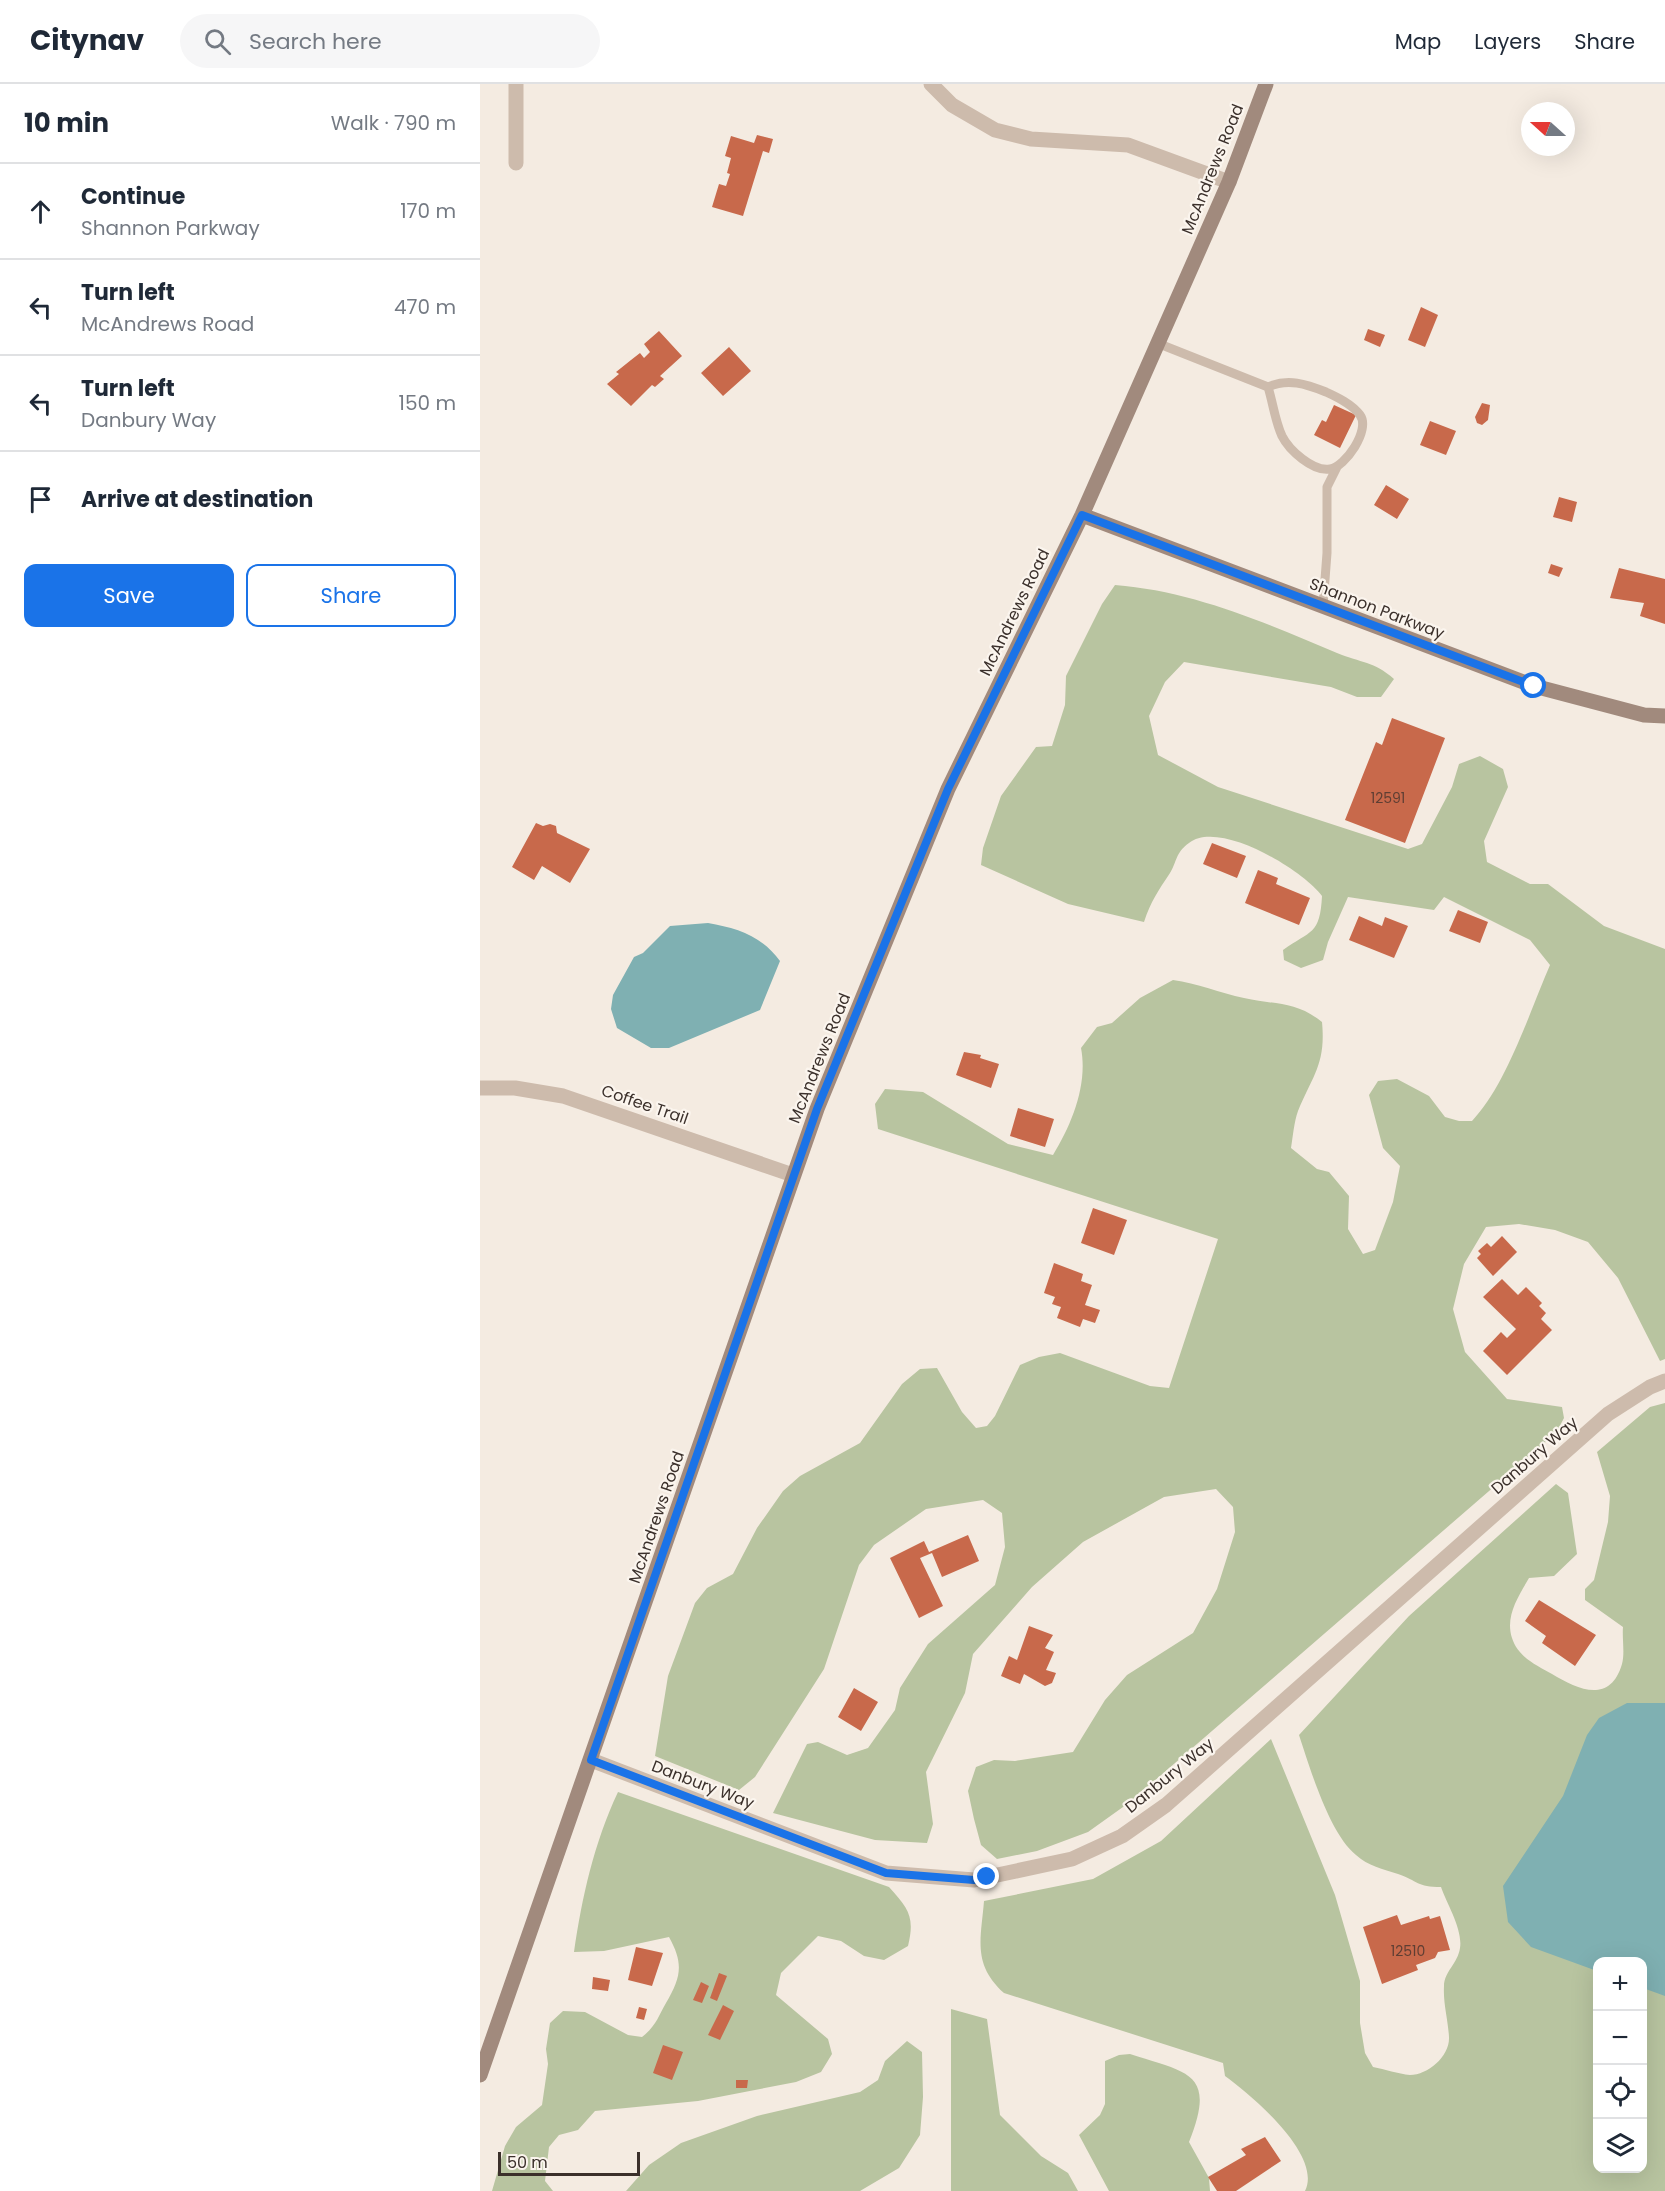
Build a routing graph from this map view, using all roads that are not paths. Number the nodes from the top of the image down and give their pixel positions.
1 (516, 84) edge
2 (931, 84) edge
3 (1266, 84) edge
4 (516, 163) dead end
5 (1229, 182) junction
6 (1157, 343) junction
7 (1268, 387) junction
8 (1337, 467) junction
9 (1082, 515) junction
10 (1323, 606) junction
11 (1665, 716) edge
12 (480, 1088) edge
13 (793, 1175) junction
14 (1665, 1382) edge
15 (591, 1760) junction
16 (480, 2075) edge

1 - 4 street
2 - 5 street
3 - 5 main road, McAndrews Road
5 - 6 main road, McAndrews Road
6 - 7 lane
6 - 9 main road, McAndrews Road
7 - 8 lane
7 - 8 lane
8 - 10 lane
9 - 10 main road, Shannon Parkway
9 - 13 main road, McAndrews Road
10 - 11 main road, Shannon Parkway
12 - 13 street, Coffee Trail
13 - 15 main road, McAndrews Road
14 - 15 street, Danbury Way
15 - 16 main road, McAndrews Road

